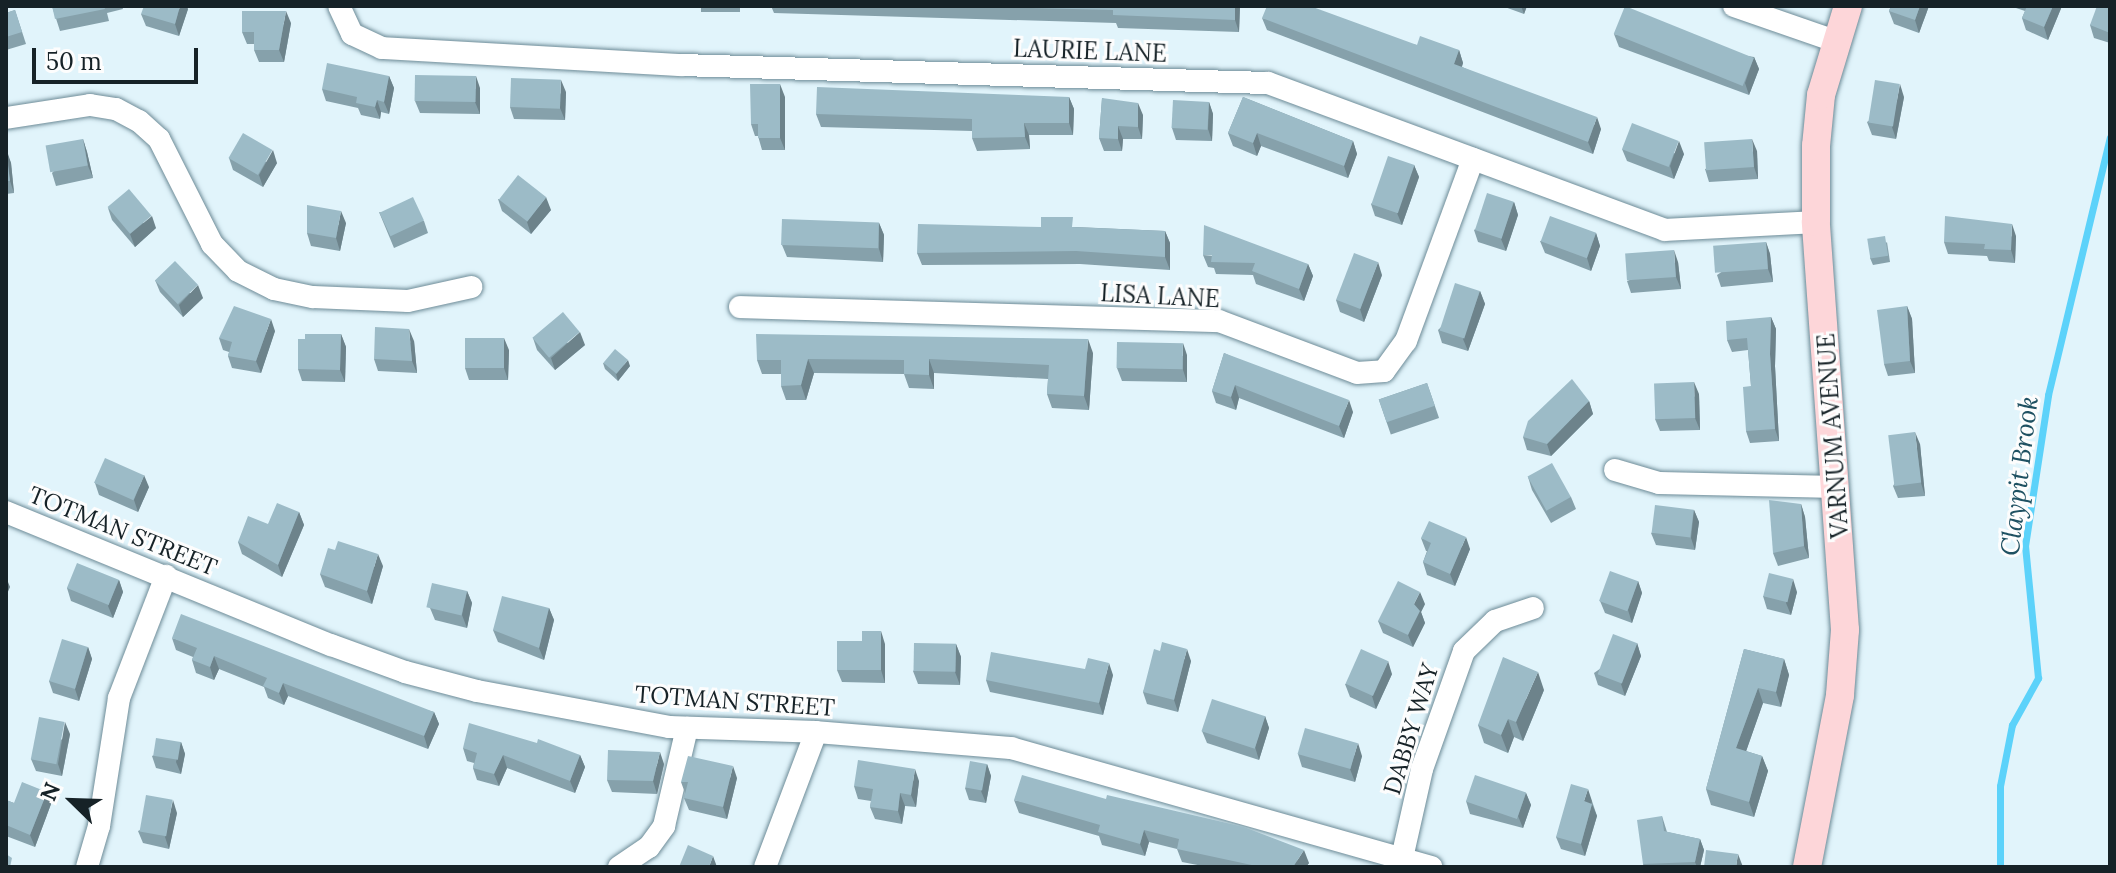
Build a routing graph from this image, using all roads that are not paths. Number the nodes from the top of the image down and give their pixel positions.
1 (1734, 6) edge
2 (1848, 6) edge
3 (342, 15) edge
4 (1835, 41) junction
5 (6, 118) edge
6 (1473, 159) junction
7 (1816, 222) junction
8 (471, 287) dead end
9 (740, 307) dead end
10 (1615, 470) dead end
11 (1837, 487) junction
12 (6, 512) edge
13 (166, 576) junction
14 (1533, 608) dead end
15 (687, 728) junction
16 (816, 732) junction
17 (1402, 858) junction
18 (87, 867) edge
19 (619, 867) edge
20 (765, 867) edge
21 (1432, 867) edge
22 (1807, 867) edge

1 - 4 street
2 - 4 main road, VARNUM AVENUE
3 - 6 street, LAURIE LANE
4 - 7 main road, VARNUM AVENUE
5 - 8 street
6 - 7 street, LAURIE LANE
6 - 9 street, LISA LANE
7 - 11 main road, VARNUM AVENUE
10 - 11 street
11 - 22 main road, VARNUM AVENUE
12 - 13 street, TOTMAN STREET
13 - 15 street, TOTMAN STREET
13 - 18 street
14 - 17 street, DABBY WAY
15 - 16 street, TOTMAN STREET
15 - 19 street
16 - 17 street, TOTMAN STREET
16 - 20 street
17 - 21 street, TOTMAN STREET

